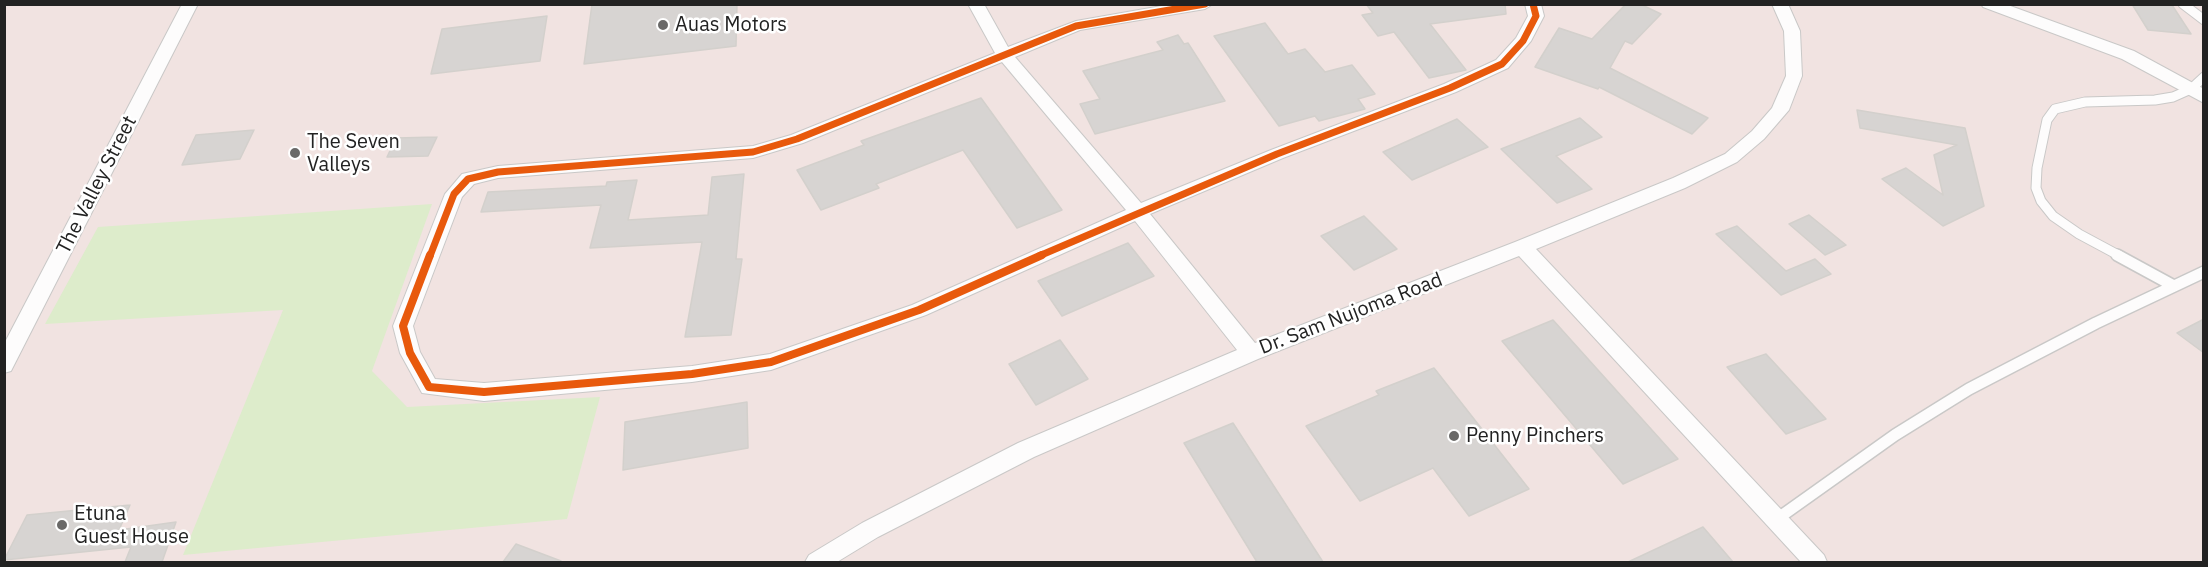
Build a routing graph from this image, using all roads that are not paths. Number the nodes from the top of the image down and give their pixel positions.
1 (190, 4) edge
2 (976, 4) edge
3 (1205, 4) edge
4 (1533, 4) edge
5 (1780, 4) edge
6 (1989, 4) edge
7 (2183, 4) edge
8 (2204, 20) edge
9 (1004, 54) junction
10 (2204, 77) edge
11 (2197, 93) edge
12 (1138, 212) junction
13 (1522, 247) junction
14 (2204, 272) edge
15 (2174, 286) junction
16 (1251, 353) junction
17 (4, 365) edge
18 (1777, 519) junction
19 (817, 562) edge
20 (1815, 562) edge

1 - 17 street, The Valley Street
2 - 9 street
3 - 9 street
4 - 12 street
5 - 13 street, Dr. Sam Nujoma Road
6 - 11 street
7 - 8 lane
9 - 12 street
9 - 12 street
10 - 11 lane
11 - 15 lane
12 - 16 street
13 - 16 street, Dr. Sam Nujoma Road
13 - 18 street
14 - 15 lane
15 - 18 lane
16 - 19 street, Dr. Sam Nujoma Road
18 - 20 street

